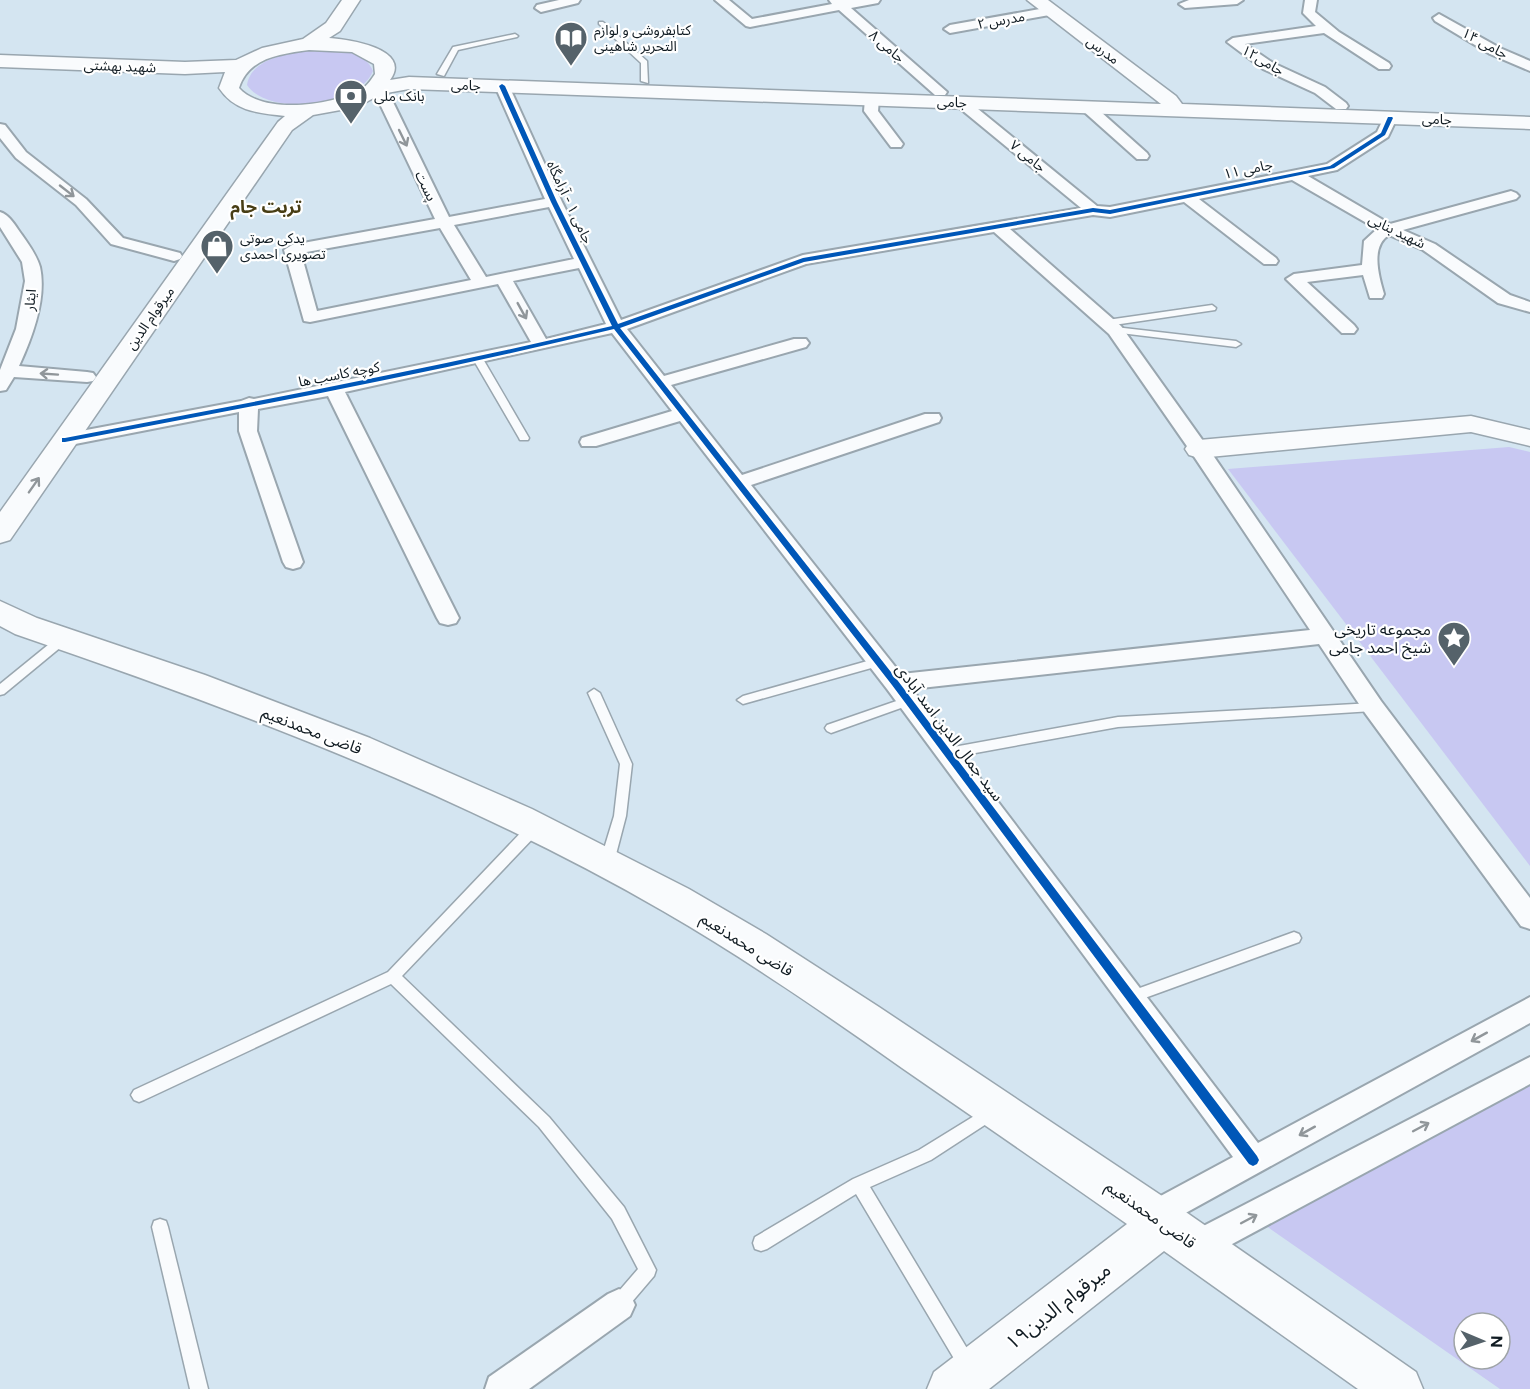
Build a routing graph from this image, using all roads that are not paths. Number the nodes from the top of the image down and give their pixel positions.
1 (351, 0) edge
2 (368, 0) edge
3 (574, 0) edge
4 (721, 0) edge
5 (874, 0) edge
6 (1238, 0) edge
7 (1311, 0) edge
8 (838, 3) edge
9 (1185, 4) dead end
10 (1044, 6) edge
11 (541, 8) dead end
12 (1439, 18) dead end
13 (601, 23) dead end
14 (950, 29) dead end
15 (1324, 29) junction
16 (515, 36) dead end
17 (309, 44) junction
18 (347, 45) junction
19 (0, 61) edge
20 (240, 66) junction
21 (1384, 66) dead end
22 (1530, 67) edge
23 (0, 68) edge
24 (386, 69) junction
25 (441, 74) junction
26 (645, 81) junction
27 (229, 84) junction
28 (502, 86) junction
29 (374, 89) junction
30 (940, 92) junction
31 (872, 99) junction
32 (962, 103) junction
33 (1172, 105) junction
34 (1341, 106) junction
35 (1087, 107) junction
36 (266, 109) junction
37 (307, 110) junction
38 (1530, 112) edge
39 (1456, 115) junction
40 (1503, 117) junction
41 (1390, 118) junction
42 (1530, 123) edge
43 (0, 128) edge
44 (896, 144) dead end
45 (21, 155) junction
46 (1142, 156) dead end
47 (0, 160) edge
48 (1293, 174) junction
49 (1186, 196) junction
50 (1510, 196) dead end
51 (554, 202) junction
52 (1093, 210) junction
53 (0, 217) edge
54 (444, 222) junction
55 (997, 226) junction
56 (1388, 229) junction
57 (174, 256) junction
58 (1270, 261) dead end
59 (583, 262) junction
60 (1372, 269) junction
61 (503, 278) junction
62 (481, 282) junction
63 (1376, 294) dead end
64 (1530, 307) edge
65 (1212, 308) dead end
66 (142, 314) junction
67 (1111, 326) junction
68 (616, 327) junction
69 (1348, 329) dead end
70 (800, 343) dead end
71 (1236, 344) dead end
72 (121, 345) junction
73 (541, 345) junction
74 (478, 359) junction
75 (5, 371) edge
76 (87, 376) junction
77 (660, 383) junction
78 (0, 386) edge
79 (334, 389) junction
80 (249, 403) junction
81 (683, 414) junction
82 (932, 418) dead end
83 (524, 438) dead end
84 (1530, 438) edge
85 (65, 440) junction
86 (589, 442) dead end
87 (1199, 449) junction
88 (738, 483) junction
89 (0, 498) edge
90 (0, 533) edge
91 (293, 562) dead end
92 (448, 618) dead end
93 (9, 622) edge
94 (1326, 636) junction
95 (63, 639) junction
96 (878, 662) junction
97 (0, 691) edge
98 (902, 692) junction
99 (594, 693) dead end
100 (744, 700) dead end
101 (1373, 707) junction
102 (831, 728) dead end
103 (948, 753) junction
104 (536, 827) junction
105 (606, 864) junction
106 (1530, 918) edge
107 (1294, 938) dead end
108 (393, 976) junction
109 (1131, 997) junction
110 (1530, 1009) edge
111 (1530, 1070) edge
112 (139, 1095) dead end
113 (997, 1109) junction
114 (1253, 1160) junction
115 (860, 1184) junction
116 (160, 1227) dead end
117 (1171, 1228) junction
118 (761, 1243) dead end
119 (619, 1305) joint
120 (962, 1381) edge
121 (516, 1384) edge
122 (199, 1389) edge
123 (1399, 1389) edge

1 - 17 main road
2 - 18 main road
3 - 11 street
4 - 8 street
5 - 8 street
6 - 9 street
7 - 15 street
8 - 30 street, جامی ۸
10 - 14 street, مدرس ۲
10 - 33 main road, مدرس
12 - 22 street, جامی ۱۴
13 - 26 lane
15 - 21 street
15 - 34 street, جامی۱۲
16 - 25 lane
17 - 18 main road
17 - 20 main road
18 - 24 main road
19 - 20 main road, شهید بهشتی
20 - 27 main road
23 - 27 main road, شهید بهشتی
24 - 25 main road, جامی
24 - 29 main road
25 - 26 main road, جامی
26 - 30 main road, جامی
27 - 36 main road, جامی
28 - 29 main road, جامی
28 - 31 main road, جامی
28 - 51 street, جامی ۱ - آرامگاه
29 - 37 main road, جامی
29 -> 54 street, پست
30 - 33 main road, جامی
31 - 32 main road, جامی
31 - 44 street
32 - 35 main road, جامی
32 - 52 street, جامی ۷
33 - 34 main road, جامی
33 - 35 main road, جامی
33 - 41 main road, جامی
34 - 39 main road, جامی
35 - 46 street
36 - 37 main road, جامی
36 - 57 main road, میرقوام الدین
37 - 66 main road, میرقوام الدین
38 - 40 main road, جامی
39 - 40 main road, جامی
39 - 41 main road, جامی
40 - 42 main road, جامی
41 - 48 street, جامی ۱۱
43 - 45 street
45 - 47 street
45 -> 57 street
48 - 49 street, جامی ۱۱
48 - 56 street, شهید بنایی
49 - 52 street, جامی ۱۱
49 - 58 street
50 - 56 street
51 - 54 street
51 - 59 street, جامی ۱ - آرامگاه
52 - 55 street, جامی ۱۱
53 - 75 street, ایثار
54 - 62 street, پست
54 - 62 street
55 - 67 street
55 - 68 street, کوچه کاسب ها
56 - 60 street
56 - 64 street, شهید بنایی
57 - 66 main road, میرقوام الدین
59 - 61 street
59 - 68 street, جامی ۱ - آرامگاه
60 - 63 street
60 - 69 street
61 - 62 street
61 -> 73 street
65 - 67 lane
66 - 72 main road, میرقوام الدین
67 - 71 lane
67 - 87 street
68 - 73 street, کوچه کاسب ها
68 - 77 street, سید جمال الدین اسد آبادی
70 - 77 street
72 - 76 main road, میرقوام الدین
72 - 85 main road, میرقوام الدین
73 - 74 street, کوچه کاسب ها
74 - 79 street, کوچه کاسب ها
74 - 83 lane
76 -> 75 street
75 - 78 street, ایثار
76 - 89 main road, میرقوام الدین
77 - 81 street, سید جمال الدین اسد آبادی
79 - 80 street, کوچه کاسب ها
79 - 92 street
80 - 85 street, کوچه کاسب ها
80 - 91 street
81 - 86 street
81 - 88 street, سید جمال الدین اسد آبادی
82 - 88 street
84 - 87 main road
90 -> 85 main road, میرقوام الدین
87 - 94 street
88 - 96 street, سید جمال الدین اسد آبادی
93 - 95 main road, قاضی محمدنعیم
94 - 98 street
94 - 101 street
95 - 97 lane
95 - 104 main road, قاضی محمدنعیم
96 - 98 street, سید جمال الدین اسد آبادی
96 - 100 lane
98 - 102 lane
98 - 103 street, سید جمال الدین اسد آبادی
99 - 105 lane
101 - 103 lane
101 - 106 street
103 - 109 street, سید جمال الدین اسد آبادی
104 - 105 main road, قاضی محمدنعیم
104 - 108 lane
105 - 113 main road, قاضی محمدنعیم
107 - 109 lane
108 - 112 lane
108 - 119 lane
109 - 114 street, سید جمال الدین اسد آبادی
110 -> 114 street
117 -> 111 street
113 - 115 lane
113 - 117 main road, قاضی محمدنعیم
114 - 117 street
115 - 118 lane
115 - 120 lane
116 - 122 lane
117 - 120 main road, میرقوام الدین۱۹
117 - 123 main road, قاضی محمدنعیم
119 - 121 street

